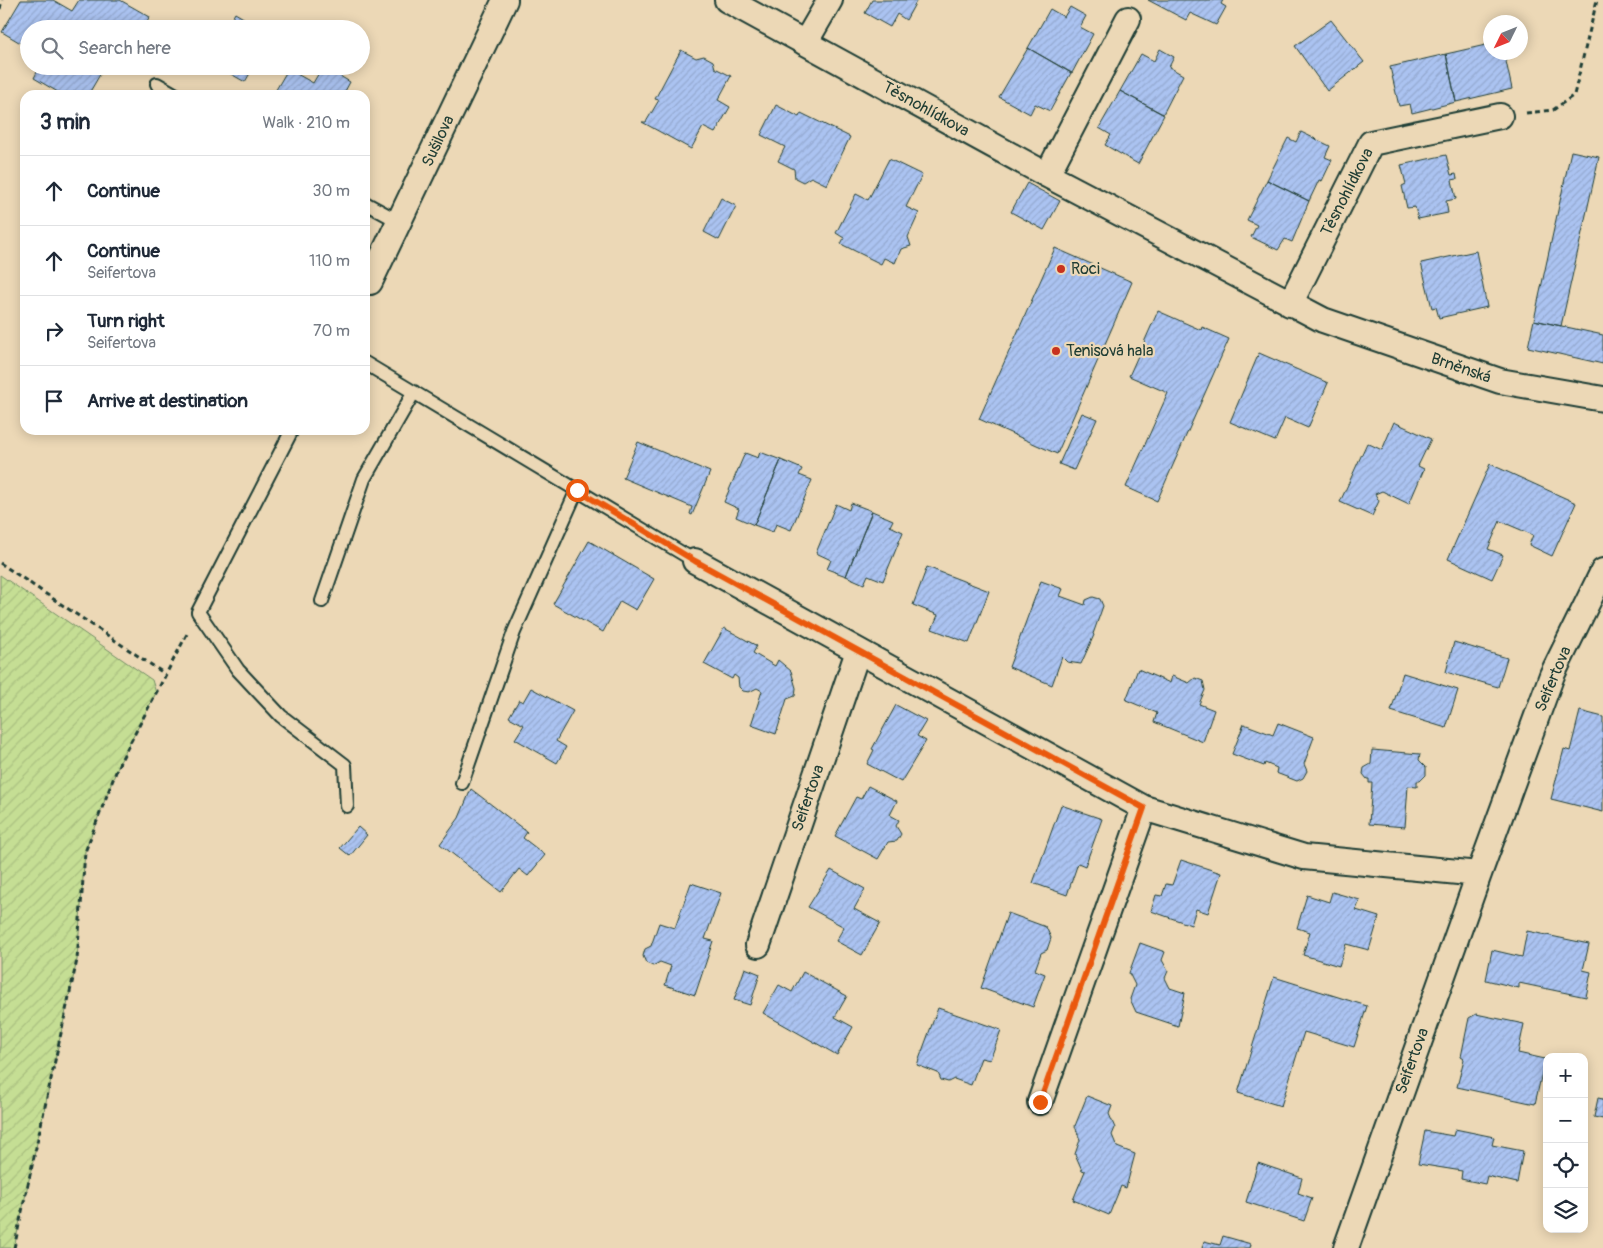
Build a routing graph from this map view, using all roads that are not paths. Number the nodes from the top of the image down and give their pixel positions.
1 (506, 0) edge
2 (727, 0) edge
3 (830, 0) edge
4 (1128, 19) dead end
5 (806, 43) junction
6 (157, 84) dead end
7 (167, 90) edge
8 (1500, 116) road end
9 (1047, 175) junction
10 (370, 205) edge
11 (400, 222) junction
12 (370, 284) edge
13 (1290, 304) junction
14 (1323, 320) joint
15 (370, 365) edge
16 (414, 392) junction
17 (1603, 399) edge
18 (289, 435) edge
19 (577, 490) junction
20 (695, 561) joint
21 (1603, 571) edge
22 (322, 601) dead end
23 (858, 651) junction
24 (462, 783) dead end
25 (347, 806) dead end
26 (1144, 808) junction
27 (1478, 874) junction
28 (758, 945) dead end
29 (1040, 1102) dead end
30 (1346, 1248) edge

1 - 11 street, Sušilova
2 - 5 street, Těsnohlídkova
3 - 5 street
4 - 9 street
5 - 9 street, Těsnohlídkova
6 - 7 lane
8 - 13 street, Těsnohlídkova
9 - 13 street, Těsnohlídkova
10 - 11 lane
11 - 12 street, Sušilova
13 - 14 street, Těsnohlídkova
14 - 17 street, Brněnská
15 - 16 lane
16 - 19 lane
16 - 22 lane
18 - 25 lane
19 - 20 lane
19 - 24 lane
20 - 23 street
21 - 27 street, Seifertova
23 - 26 street
23 - 28 street, Seifertova
26 - 27 street
26 - 29 street
27 - 30 street, Seifertova

